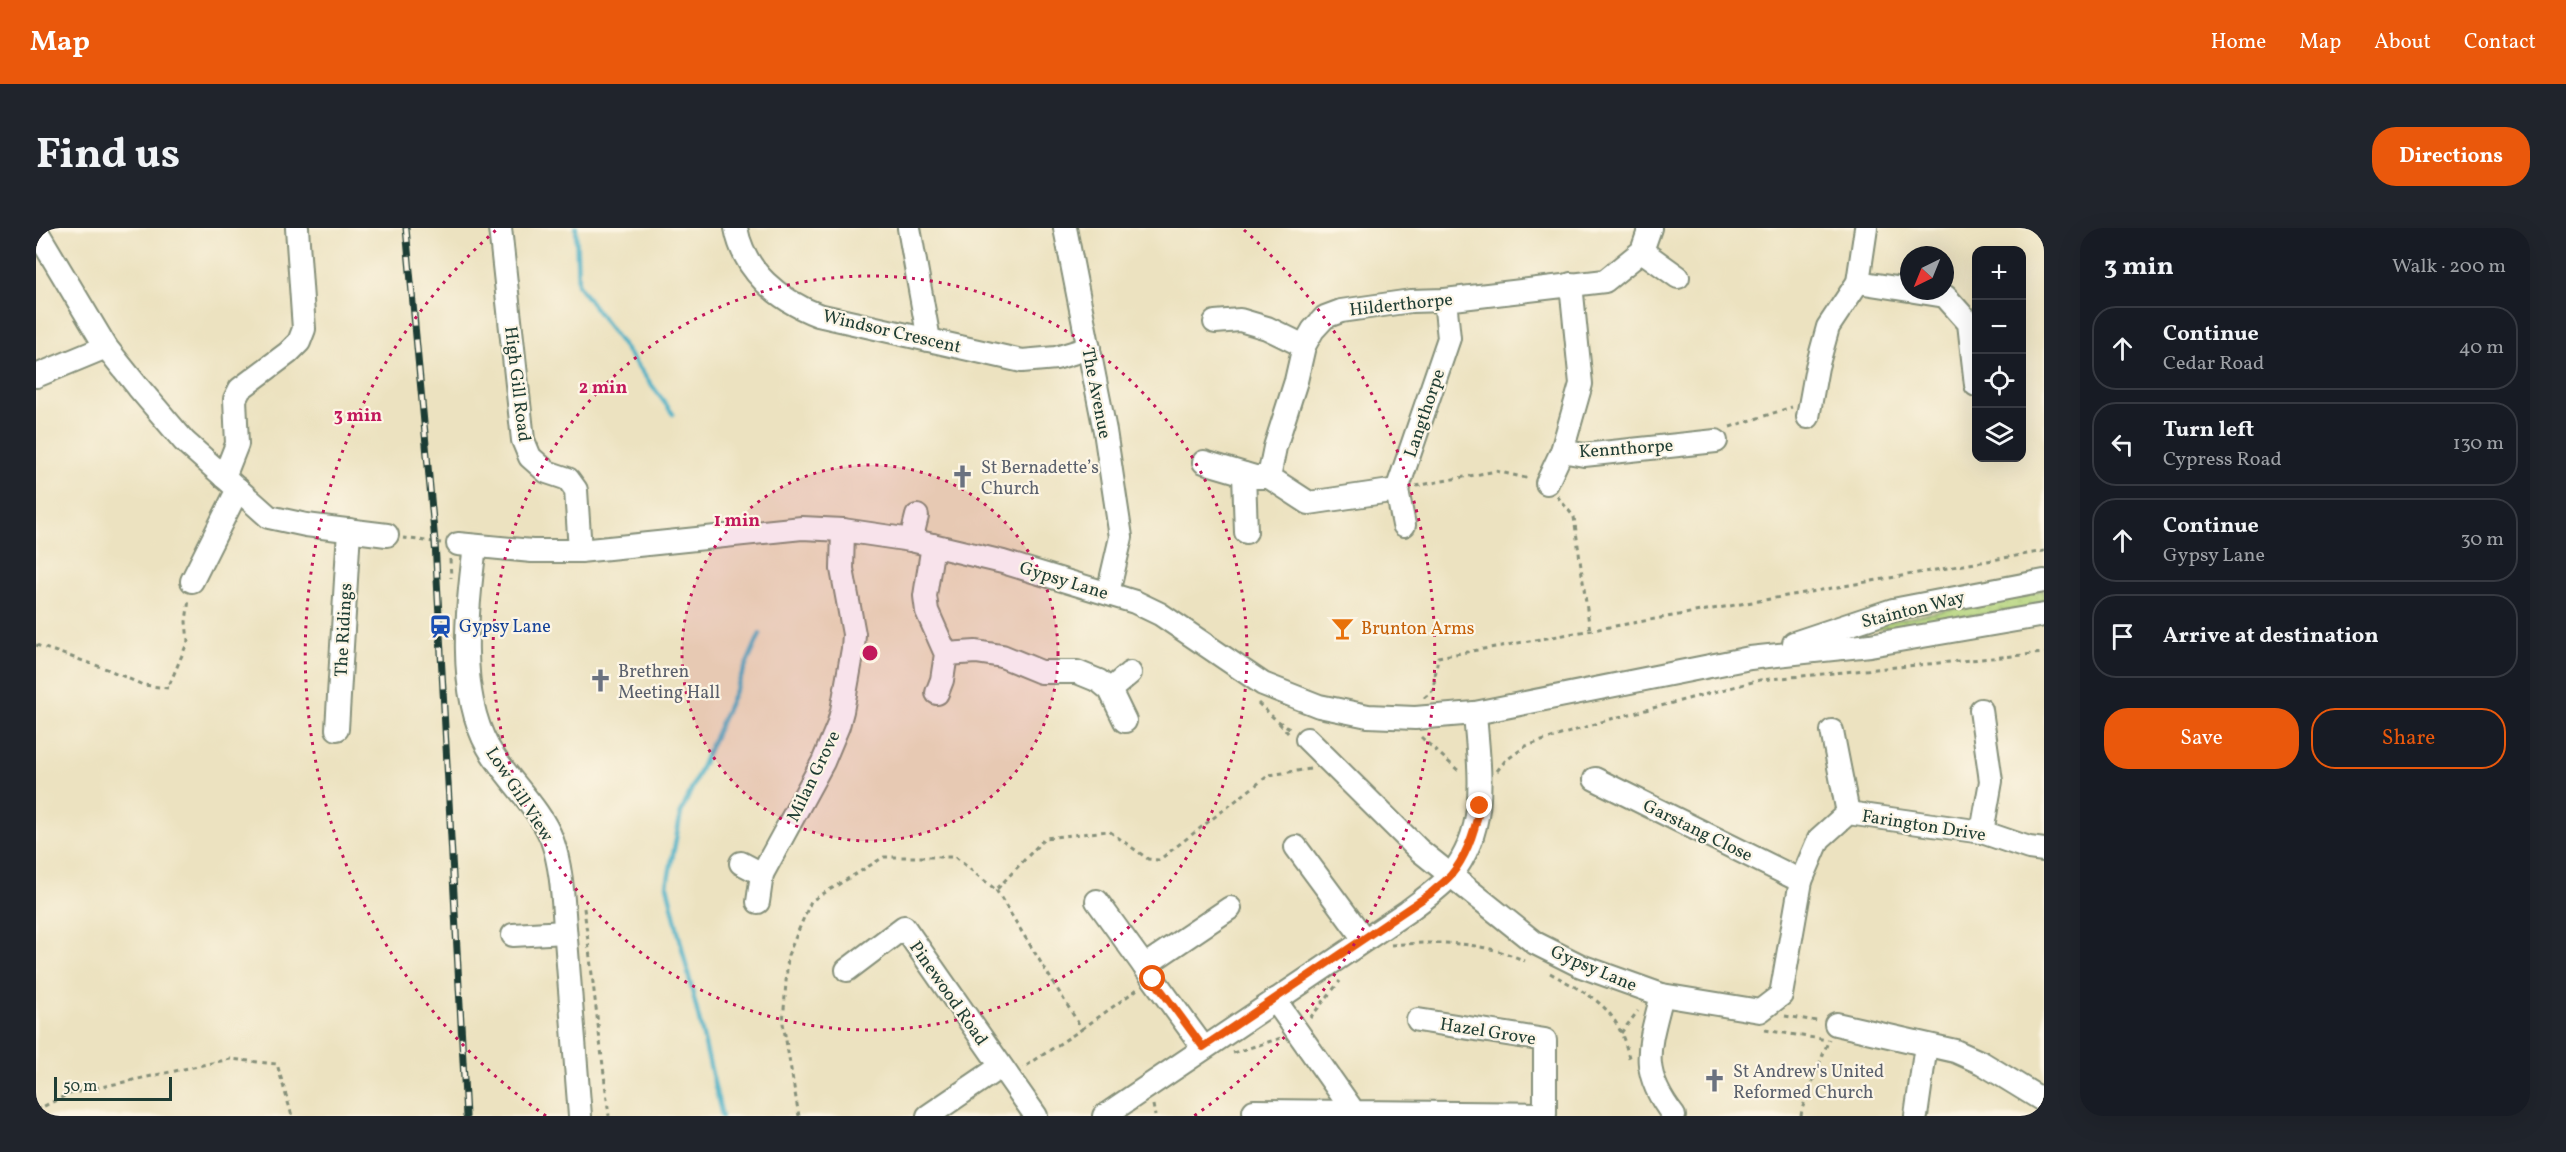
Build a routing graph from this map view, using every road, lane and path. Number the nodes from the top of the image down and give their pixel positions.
1 (297, 228) edge
2 (500, 228) edge
3 (736, 228) edge
4 (909, 228) edge
5 (1065, 228) edge
6 (1650, 228) edge
7 (1866, 228) edge
8 (36, 230) edge
9 (1642, 251) junction
10 (1678, 277) dead end
11 (1857, 282) junction
12 (1570, 284) junction
13 (1900, 289) edge
14 (1445, 300) junction
15 (1949, 300) edge
16 (1215, 322) dead end
17 (929, 340) junction
18 (1304, 346) junction
19 (106, 348) junction
20 (1089, 348) junction
21 (1973, 354) edge
22 (36, 376) edge
23 (1808, 417) joint
24 (1716, 441) joint
25 (1563, 451) junction
26 (1204, 462) dead end
27 (1244, 474) junction
28 (1269, 477) junction
29 (231, 483) junction
30 (1547, 483) junction
31 (1397, 490) junction
32 (918, 516) dead end
33 (1404, 525) dead end
34 (843, 530) junction
35 (349, 531) junction
36 (1246, 532) dead end
37 (387, 535) joint
38 (922, 542) junction
39 (467, 545) junction
40 (580, 551) junction
41 (2044, 551) edge
42 (192, 581) joint
43 (2044, 581) edge
44 (1108, 593) junction
45 (2044, 615) edge
46 (1590, 631) junction
47 (36, 645) edge
48 (2044, 653) edge
49 (946, 654) junction
50 (1750, 658) junction
51 (1130, 674) dead end
52 (1110, 690) junction
53 (937, 693) dead end
54 (1257, 702) dead end
55 (1982, 710) dead end
56 (1475, 713) junction
57 (1415, 718) junction
58 (1125, 721) dead end
59 (338, 729) dead end
60 (1832, 731) dead end
61 (1307, 738) joint
62 (1329, 761) junction
63 (1479, 776) junction
64 (1594, 779) dead end
65 (1848, 813) junction
66 (1982, 832) junction
67 (1296, 847) dead end
68 (2044, 850) edge
69 (741, 863) dead end
70 (762, 874) junction
71 (1450, 876) junction
72 (1801, 881) junction
73 (996, 890) junction
74 (583, 897) dead end
75 (1097, 901) dead end
76 (758, 902) dead end
77 (1230, 908) dead end
78 (565, 932) junction
79 (513, 935) dead end
80 (1364, 939) junction
81 (1531, 964) dead end
82 (847, 969) dead end
83 (1148, 973) junction
84 (1550, 973) dead end
85 (1341, 980) dead end
86 (1275, 1000) junction
87 (1660, 1003) junction
88 (1418, 1020) dead end
89 (1757, 1020) junction
90 (1082, 1029) junction
91 (1298, 1032) junction
92 (1621, 1033) junction
93 (1834, 1033) junction
94 (1926, 1045) junction
95 (1203, 1047) junction
96 (1233, 1053) dead end
97 (1631, 1071) dead end
98 (1005, 1073) junction
99 (2044, 1101) edge
100 (1152, 1103) dead end
101 (36, 1110) edge
102 (1143, 1110) dead end
103 (1254, 1111) dead end
104 (1354, 1112) junction
105 (292, 1116) edge
106 (580, 1116) edge
107 (609, 1116) edge
108 (799, 1116) edge
109 (928, 1116) edge
110 (1036, 1116) edge
111 (1104, 1116) edge
112 (1674, 1116) edge
113 (1801, 1116) edge
114 (1916, 1116) edge

1 - 29 street
2 - 40 street, High Gill Road
3 - 17 street, Windsor Crescent
4 - 17 street
5 - 20 street, The Avenue
6 - 9 street
7 - 11 street
8 - 19 street
9 - 10 street
9 - 12 street, Hilderthorpe
11 - 13 street
11 - 23 street
12 - 14 street, Hilderthorpe
12 - 25 street, Kennthorpe
14 - 18 street, Hilderthorpe
14 - 31 street, Langthorpe
15 - 21 street
16 - 18 street
17 - 20 street, Windsor Crescent
18 - 28 street, Hilderthorpe
19 - 22 street
19 - 29 street
20 - 44 street, The Avenue
23 - 24 path
24 - 25 street, Kennthorpe
25 - 30 street
26 - 27 street
27 - 28 street
27 - 36 street
28 - 31 street
29 - 35 street
29 - 42 street
30 - 31 path
30 - 46 path
31 - 33 street
32 - 38 street
34 - 38 street, Gypsy Lane
34 - 40 street, Gypsy Lane
34 - 70 street, Milan Grove
35 - 37 street
35 - 59 street, The Ridings
37 - 39 path
38 - 44 street, Gypsy Lane
38 - 49 street
39 - 40 street, Gypsy Lane
39 - 78 street, Low Gill View
41 - 46 path
42 - 47 path
43 - 50 street, Stainton Way
44 - 57 street, Gypsy Lane
45 - 50 street, Stainton Way
46 - 57 path
48 - 63 path
49 - 52 street
49 - 53 street
50 - 56 street, Stainton Way
51 - 52 street
52 - 58 street
54 - 61 path
55 - 66 street
56 - 57 street, Gypsy Lane
56 - 63 street
57 - 63 path
60 - 65 street
61 - 62 street, Gypsy Lane
62 - 71 street, Gypsy Lane
62 - 73 path
63 - 71 street
64 - 72 street, Garstang Close
65 - 66 street, Farington Drive
65 - 72 street, Farington Drive
66 - 68 street, Farington Drive
67 - 80 street
69 - 70 street
70 - 76 street, Milan Grove
71 - 80 street
71 - 87 street, Gypsy Lane
72 - 89 street, Farington Drive
73 - 90 path
73 - 108 path
74 - 107 path
75 - 83 street
77 - 83 street
78 - 79 street
78 - 106 street, Low Gill View
80 - 81 path
80 - 86 street
82 - 98 street, Pinewood Road
83 - 90 path
83 - 95 street
84 - 92 path
85 - 91 path
86 - 91 street
86 - 95 street
87 - 89 street, Gypsy Lane
87 - 92 path
87 - 112 street
88 - 104 street, Hazel Grove
89 - 93 path
89 - 93 path
90 - 98 path
91 - 96 path
91 - 104 street
92 - 97 path
93 - 94 street
93 - 113 path
94 - 99 street
94 - 114 street
95 - 111 street
98 - 109 street
98 - 110 street, Pinewood Road
100 - 102 path
101 - 105 path
103 - 104 street, Hazel Grove

